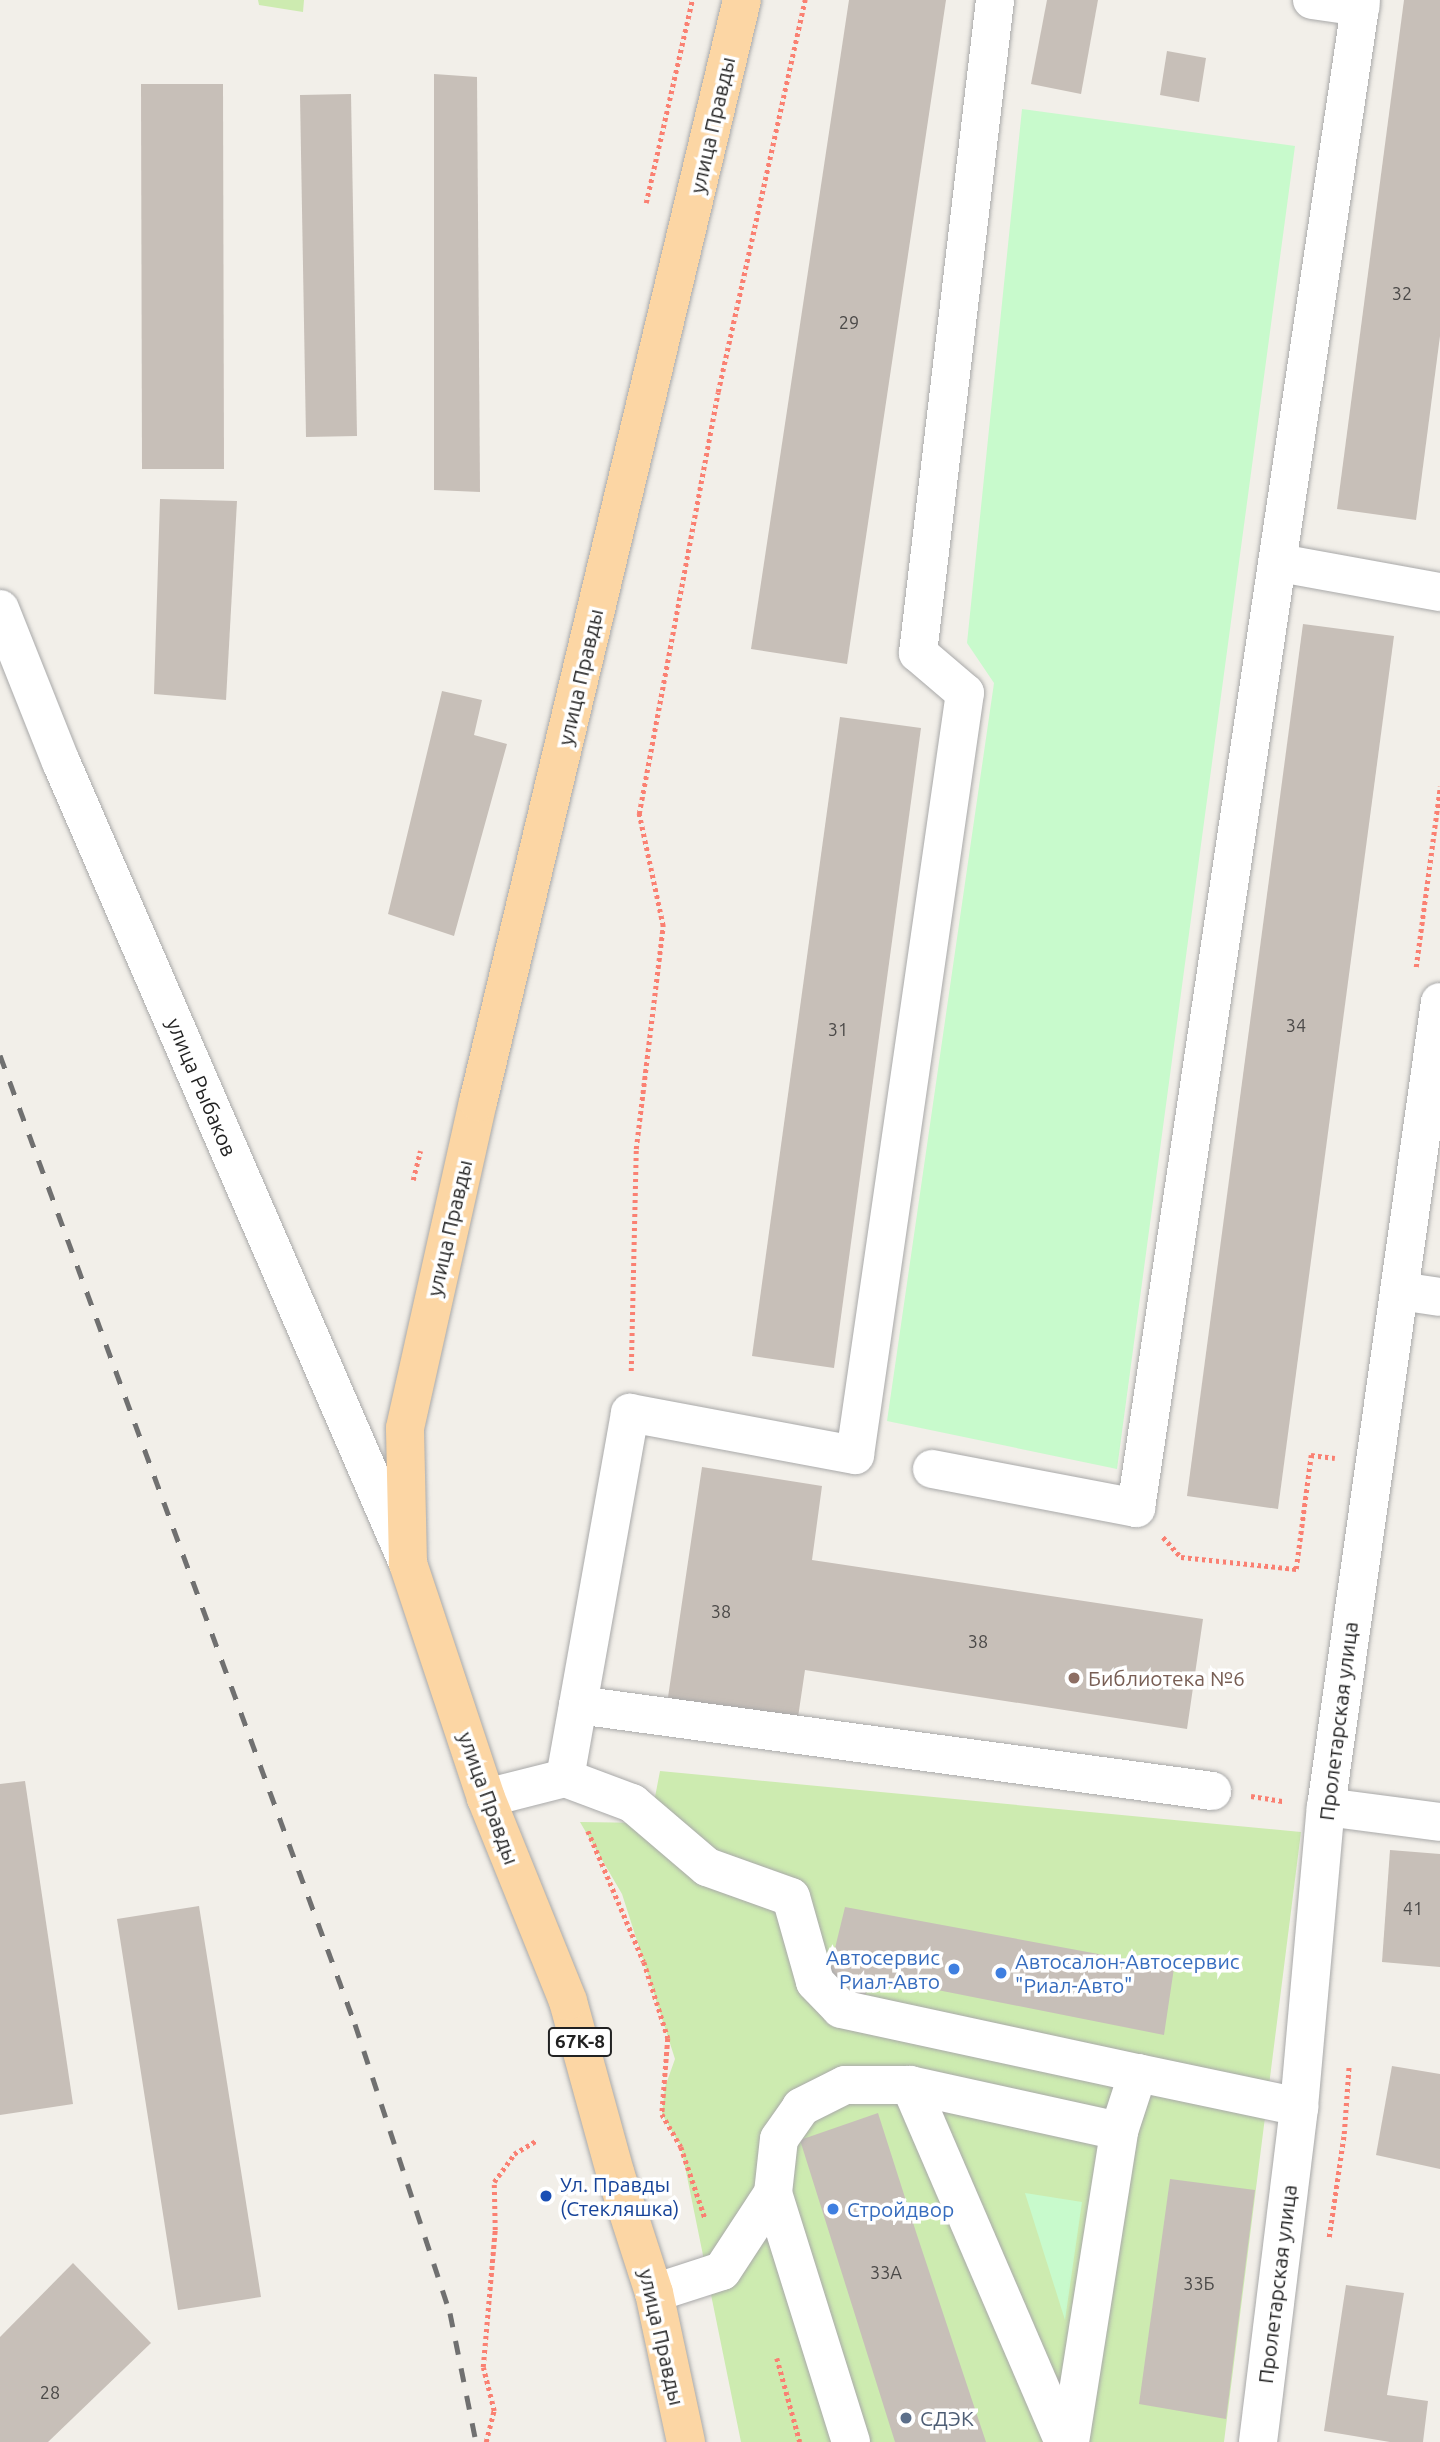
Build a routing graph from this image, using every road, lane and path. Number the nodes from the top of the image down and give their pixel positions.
1 (742, 0) edge
2 (805, 0) edge
3 (995, 0) edge
4 (1312, 0) edge
5 (1361, 4) edge
6 (1280, 563) junction
7 (1440, 592) edge
8 (0, 609) edge
9 (1440, 1002) edge
10 (1400, 1291) junction
11 (1440, 1297) edge
12 (631, 1413) junction
13 (1311, 1455) dead end
14 (932, 1469) dead end
15 (1136, 1508) junction
16 (408, 1563) junction
17 (578, 1705) junction
18 (565, 1778) junction
19 (1212, 1791) joint
20 (486, 1798) junction
21 (1326, 1807) junction
22 (1440, 1822) edge
23 (1138, 2073) junction
24 (910, 2085) junction
25 (1299, 2107) junction
26 (1119, 2131) junction
27 (537, 2140) dead end
28 (773, 2193) junction
29 (722, 2271) junction
30 (654, 2293) junction
31 (775, 2350) dead end
32 (486, 2442) edge
33 (686, 2442) edge
34 (800, 2442) edge
35 (851, 2442) edge
36 (1064, 2442) edge
37 (1070, 2442) edge
38 (1258, 2442) edge

1 - 16 main road, улица Правды
2 - 12 path
3 - 12 street
4 - 5 street
5 - 6 street
6 - 7 street
6 - 15 street
8 - 16 street, улица Рыбаков
9 - 10 street, Пролетарская улица
10 - 11 street
10 - 21 street, Пролетарская улица
12 - 17 street
13 - 15 path
14 - 15 street
16 - 20 main road, улица Правды
17 - 18 street
17 - 19 street
18 - 20 street
18 - 23 street
18 - 29 path
19 - 21 path
20 - 30 main road, улица Правды / 67К-8
21 - 22 street
21 - 25 street, Пролетарская улица
23 - 25 street
23 - 26 street
24 - 26 street
24 - 28 street
24 - 36 street
25 - 38 street, Пролетарская улица
26 - 37 street
27 - 32 path
28 - 29 street
28 - 35 street
29 - 30 street
30 - 33 main road, улица Правды / 67К-8
31 - 34 path

